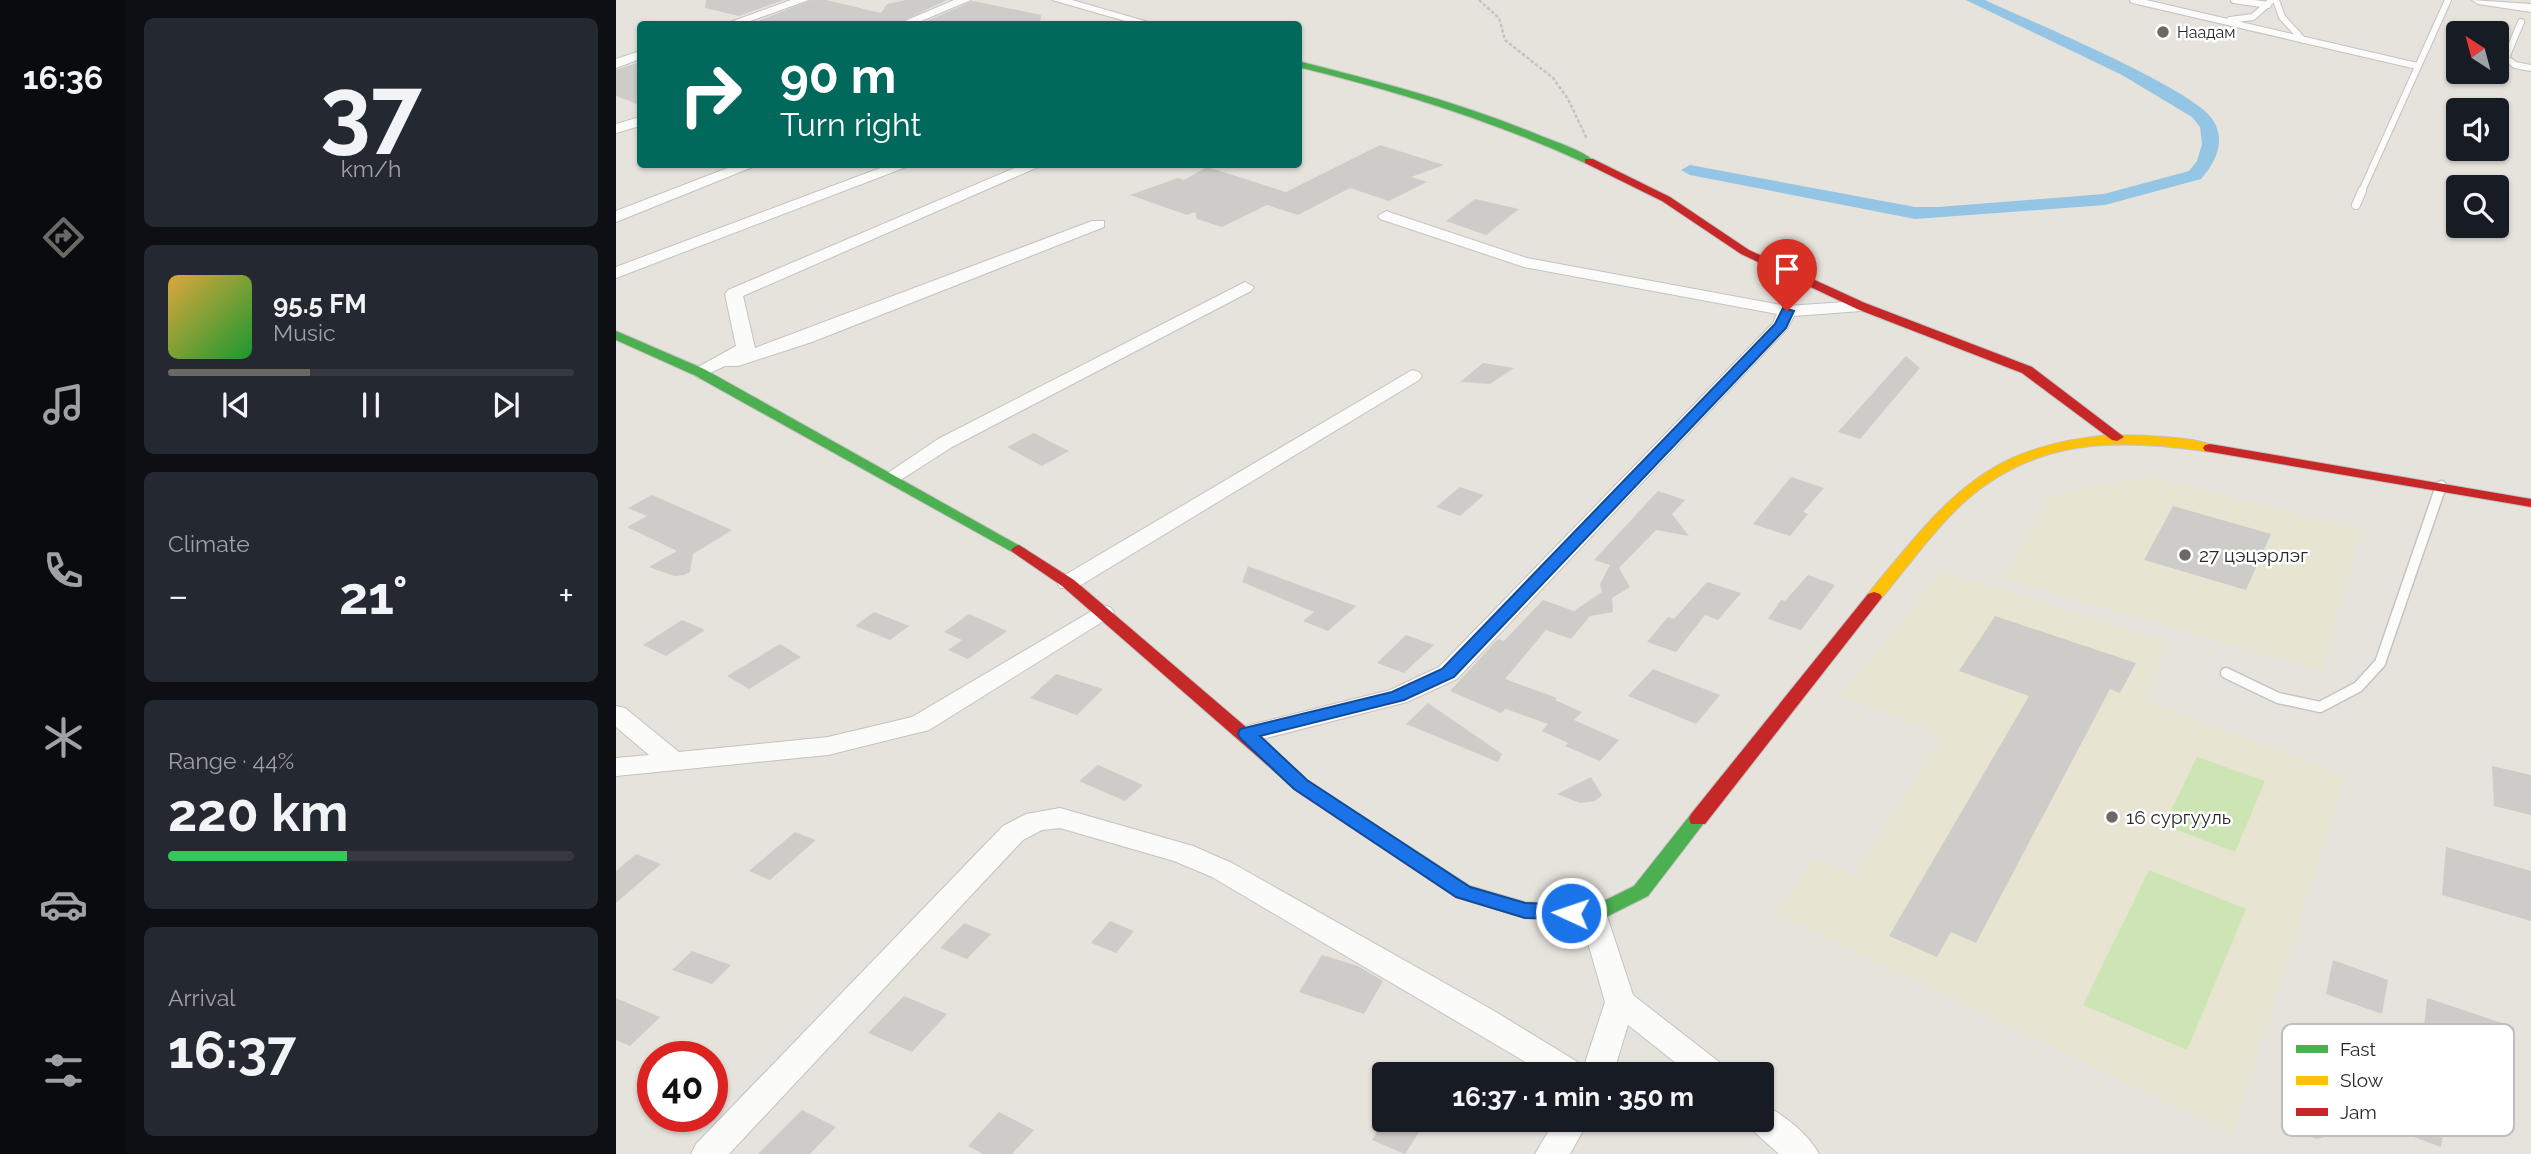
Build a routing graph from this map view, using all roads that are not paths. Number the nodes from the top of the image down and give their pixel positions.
1 (803, 0) edge
2 (965, 0) edge
3 (1058, 0) edge
4 (2133, 0) edge
5 (2169, 0) edge
6 (2234, 0) edge
7 (2448, 0) edge
8 (2478, 0) edge
9 (2272, 2) edge
10 (2161, 8) junction
11 (2531, 8) edge
12 (1119, 17) junction
13 (2216, 20) junction
14 (740, 21) edge
15 (912, 21) edge
16 (1109, 21) edge
17 (1136, 21) edge
18 (2189, 22) dead end
19 (2521, 22) dead end
20 (2303, 40) junction
21 (637, 56) edge
22 (616, 64) edge
23 (1302, 65) edge
24 (2417, 66) junction
25 (2531, 68) edge
26 (637, 122) edge
27 (616, 129) edge
28 (743, 168) edge
29 (895, 168) edge
30 (1029, 168) edge
31 (2356, 205) dead end
32 (1386, 216) dead end
33 (616, 217) edge
34 (1098, 224) dead end
35 (616, 273) edge
36 (1245, 286) dead end
37 (1861, 306) junction
38 (1787, 311) junction
39 (616, 335) edge
40 (698, 372) junction
41 (1412, 376) dead end
42 (2117, 437) junction
43 (892, 477) junction
44 (2441, 486) junction
45 (2531, 503) edge
46 (1069, 583) junction
47 (1102, 612) junction
48 (2226, 673) dead end
49 (616, 714) edge
50 (1247, 734) junction
51 (672, 760) junction
52 (616, 767) edge
53 (1594, 915) junction
54 (1620, 1002) junction
55 (1552, 1062) edge
56 (1601, 1062) edge
57 (1697, 1062) edge
58 (1774, 1130) edge
59 (1566, 1132) edge
60 (708, 1154) edge
61 (1552, 1154) edge
62 (1802, 1154) edge

1 - 14 street
2 - 15 street
3 - 12 street
4 - 10 lane
5 - 10 lane
6 - 9 lane
7 - 24 lane
8 - 11 street
9 - 13 lane
9 - 20 lane
10 - 13 lane
12 - 16 street
12 - 17 street
13 - 18 lane
13 - 20 lane
19 - 25 lane
20 - 24 lane
21 - 22 street
23 - 37 street
24 - 31 lane
26 - 27 street
28 - 33 street
29 - 35 street
30 - 40 street
32 - 38 street
34 - 40 street
36 - 43 street
37 - 38 street
37 - 42 street
38 - 50 street
39 - 40 street
40 - 43 street
41 - 46 street
42 - 44 street
42 - 53 street
43 - 46 street
44 - 45 street
44 - 48 lane
46 - 47 street
47 - 50 street
47 - 51 street
49 - 51 street
50 - 53 street
51 - 52 street
53 - 54 street
54 - 56 street
54 - 57 street
55 - 60 street
58 - 62 street
59 - 61 street

